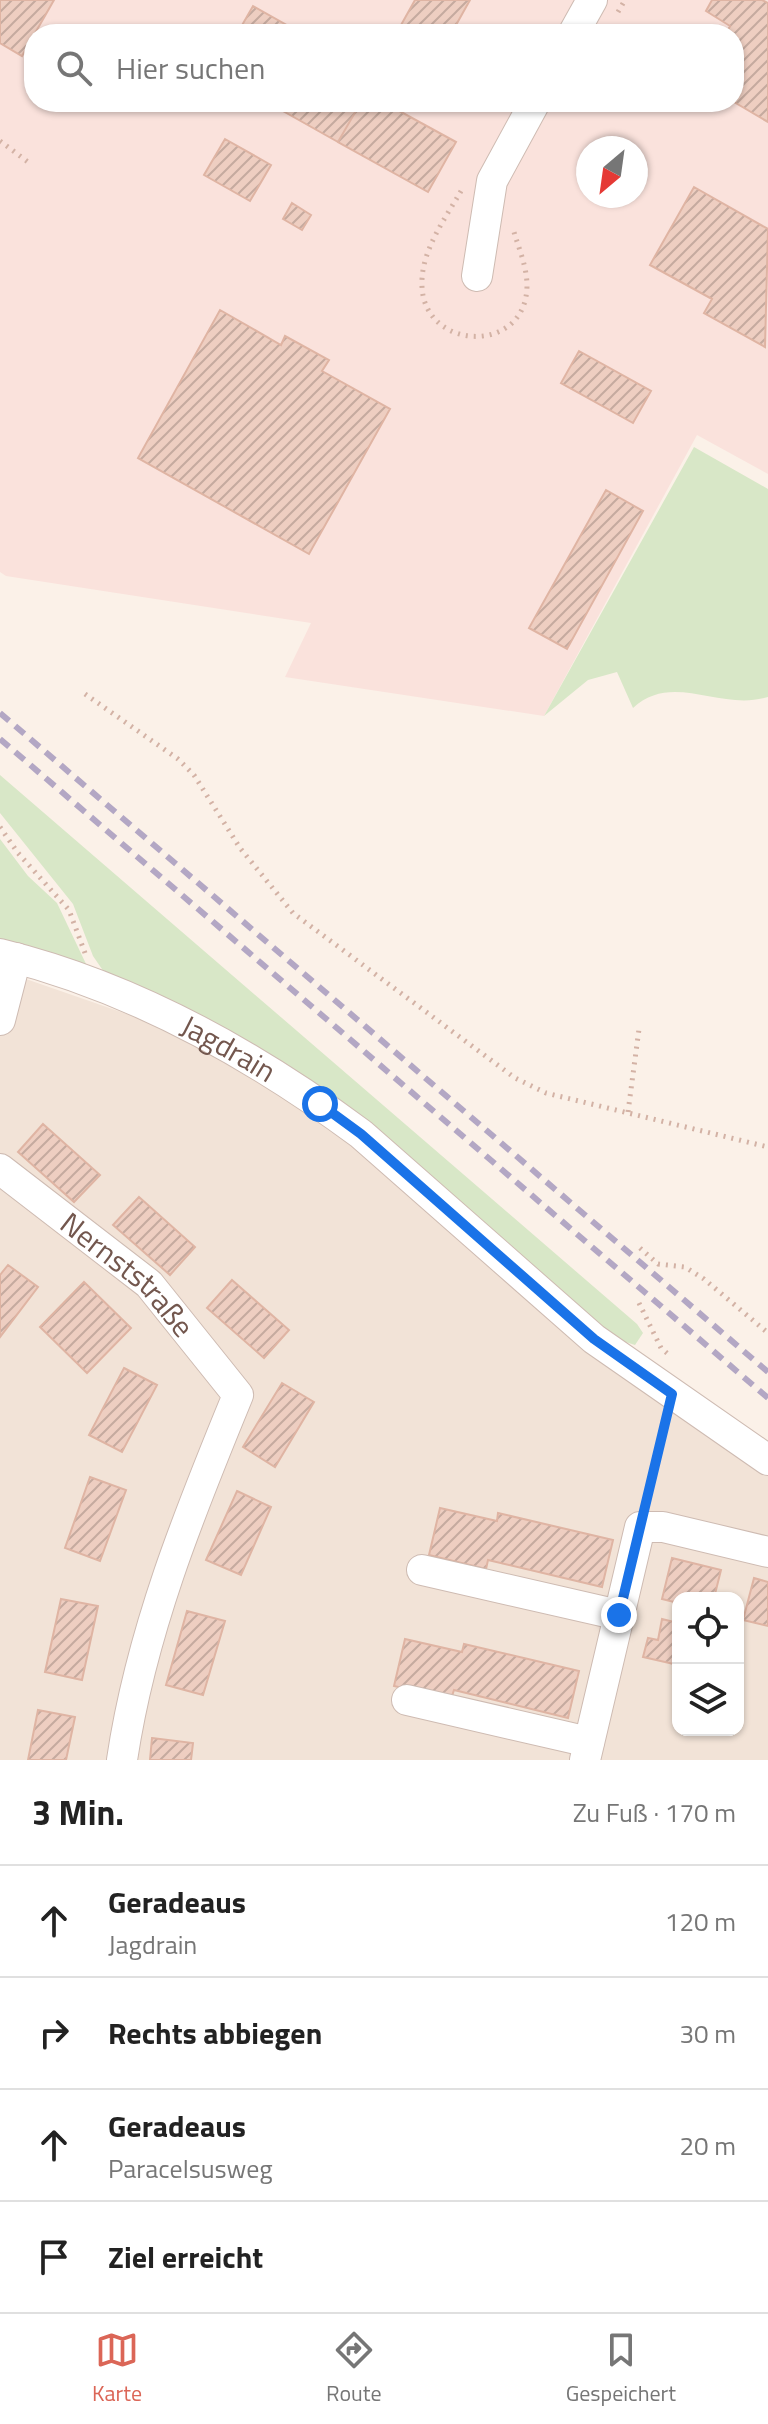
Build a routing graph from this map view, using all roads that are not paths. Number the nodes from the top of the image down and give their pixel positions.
1 (592, 0) edge
2 (579, 24) edge
3 (530, 112) edge
4 (477, 276) dead end
5 (8, 956) edge
6 (0, 1020) edge
7 (0, 1169) edge
8 (768, 1460) edge
9 (768, 1552) edge
10 (422, 1570) dead end
11 (619, 1615) junction
12 (407, 1700) dead end
13 (587, 1751) edge
14 (122, 1760) edge

1 - 2 street
3 - 4 street
5 - 6 street
5 - 8 street, Jagdrain
7 - 14 street, Nernststraße
9 - 11 street
10 - 11 street
11 - 13 street
12 - 13 street

